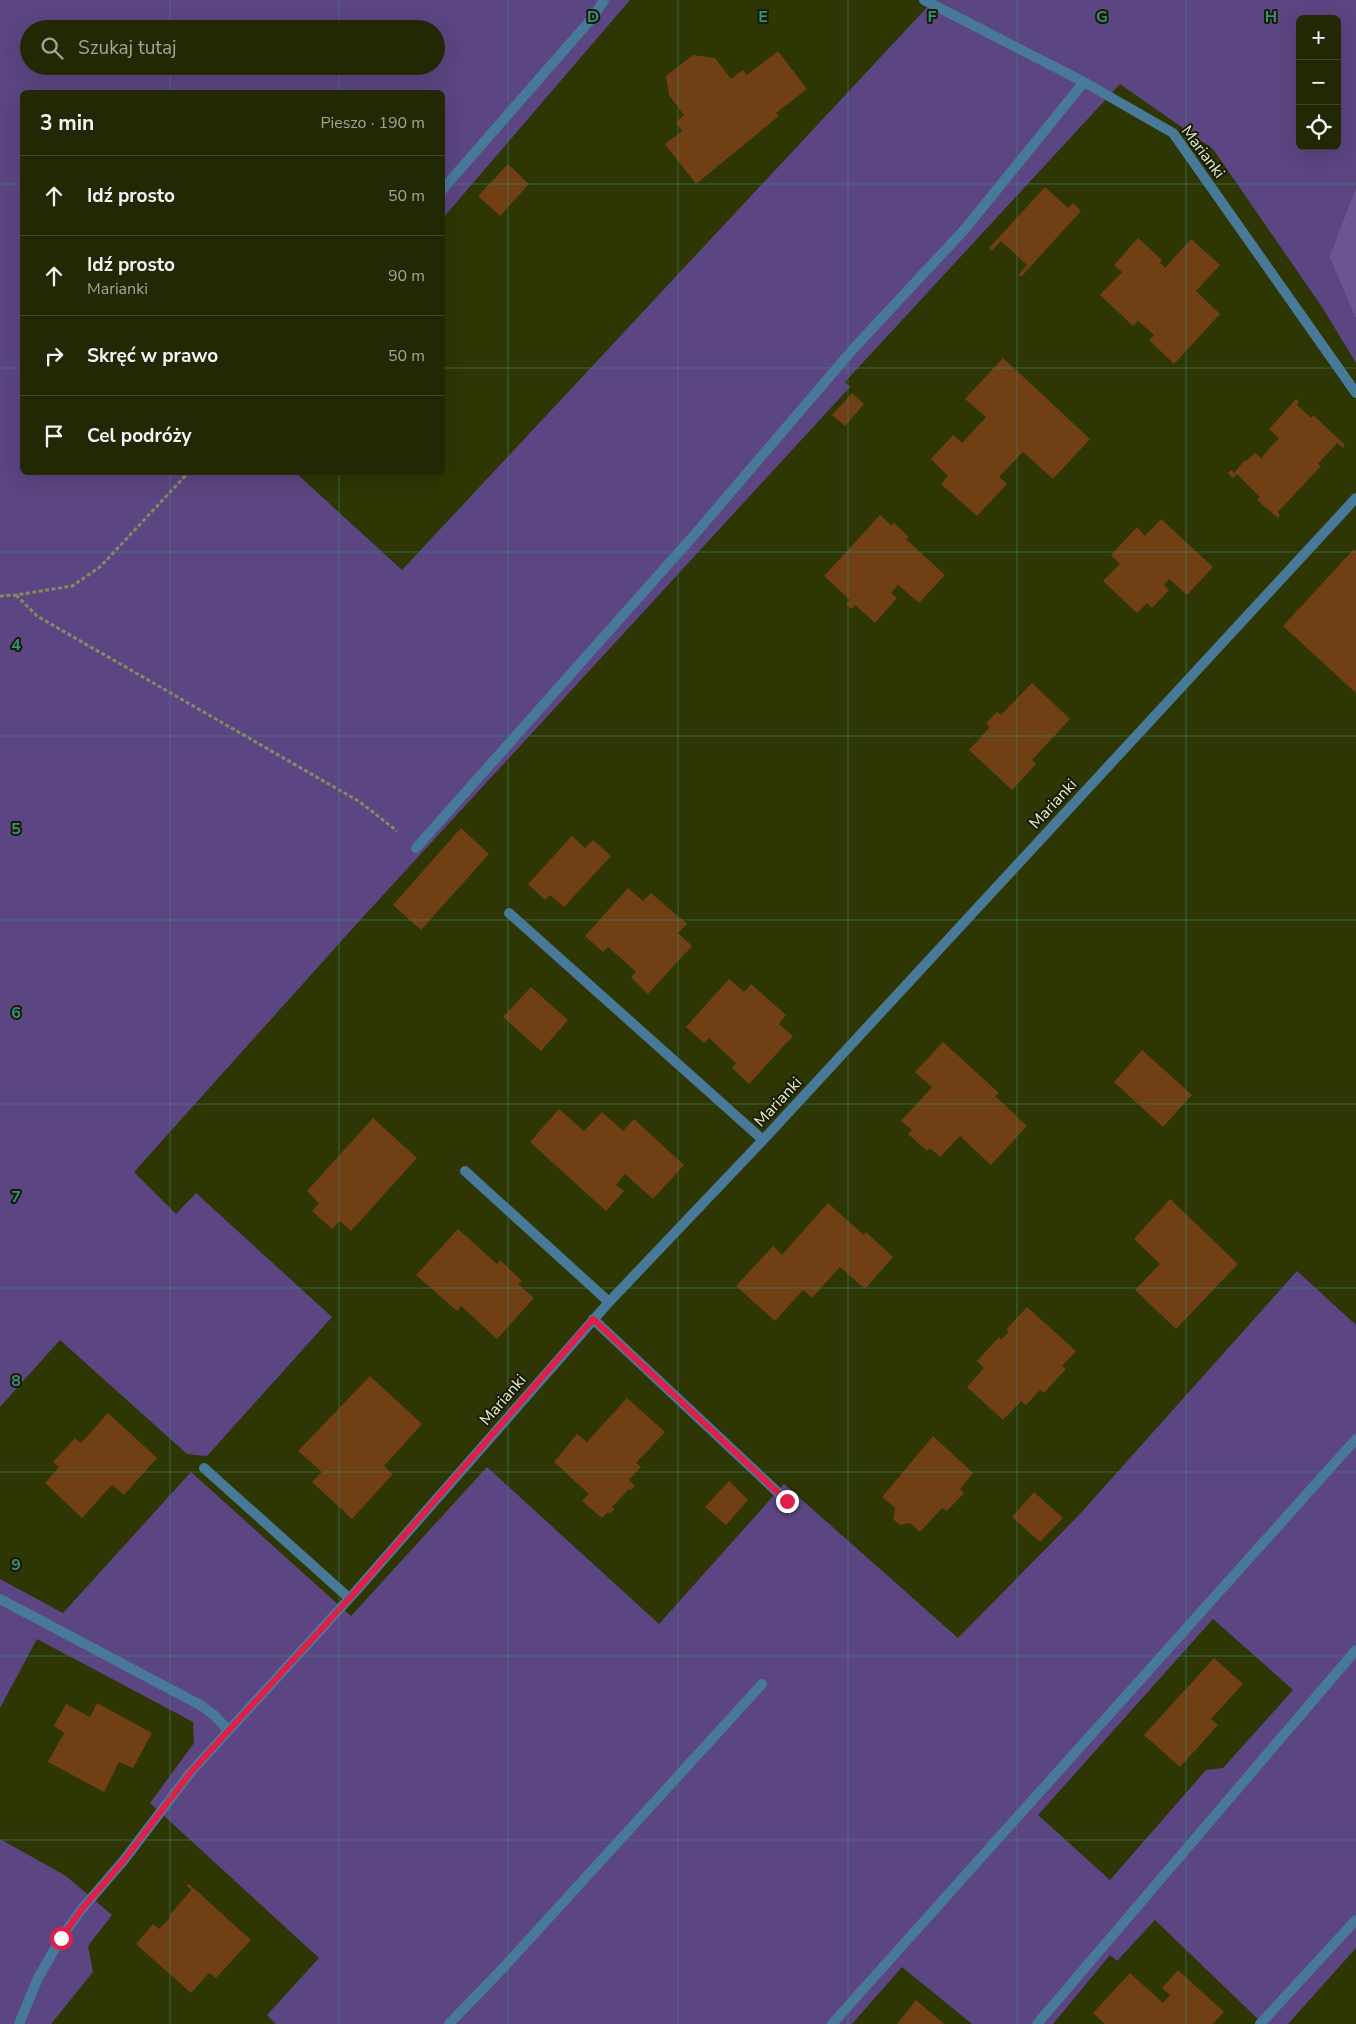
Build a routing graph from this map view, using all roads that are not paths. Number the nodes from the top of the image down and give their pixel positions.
1 (604, 0) edge
2 (924, 0) edge
3 (1084, 82) junction
4 (445, 187) edge
5 (1356, 393) edge
6 (1356, 498) edge
7 (416, 848) road end
8 (509, 912) dead end
9 (764, 1140) junction
10 (465, 1171) dead end
11 (609, 1302) junction
12 (593, 1319) junction
13 (1356, 1439) edge
14 (204, 1468) dead end
15 (787, 1501) dead end
16 (349, 1598) junction
17 (0, 1599) edge
18 (1356, 1650) edge
19 (762, 1684) dead end
20 (228, 1730) junction
21 (1356, 1920) edge
22 (19, 2024) edge
23 (449, 2024) edge
24 (832, 2024) edge
25 (1037, 2024) edge
26 (1260, 2024) edge

1 - 4 lane
2 - 3 lane, Marianki
3 - 5 lane, Marianki
3 - 7 lane
6 - 9 lane, Marianki
8 - 9 lane
9 - 11 lane, Marianki
10 - 11 lane
11 - 12 lane, Marianki
12 - 15 lane
12 - 16 lane, Marianki
13 - 24 lane
14 - 16 lane
16 - 20 lane, Marianki
17 - 20 lane
18 - 25 lane
19 - 23 lane
20 - 22 lane, Marianki
21 - 26 lane

